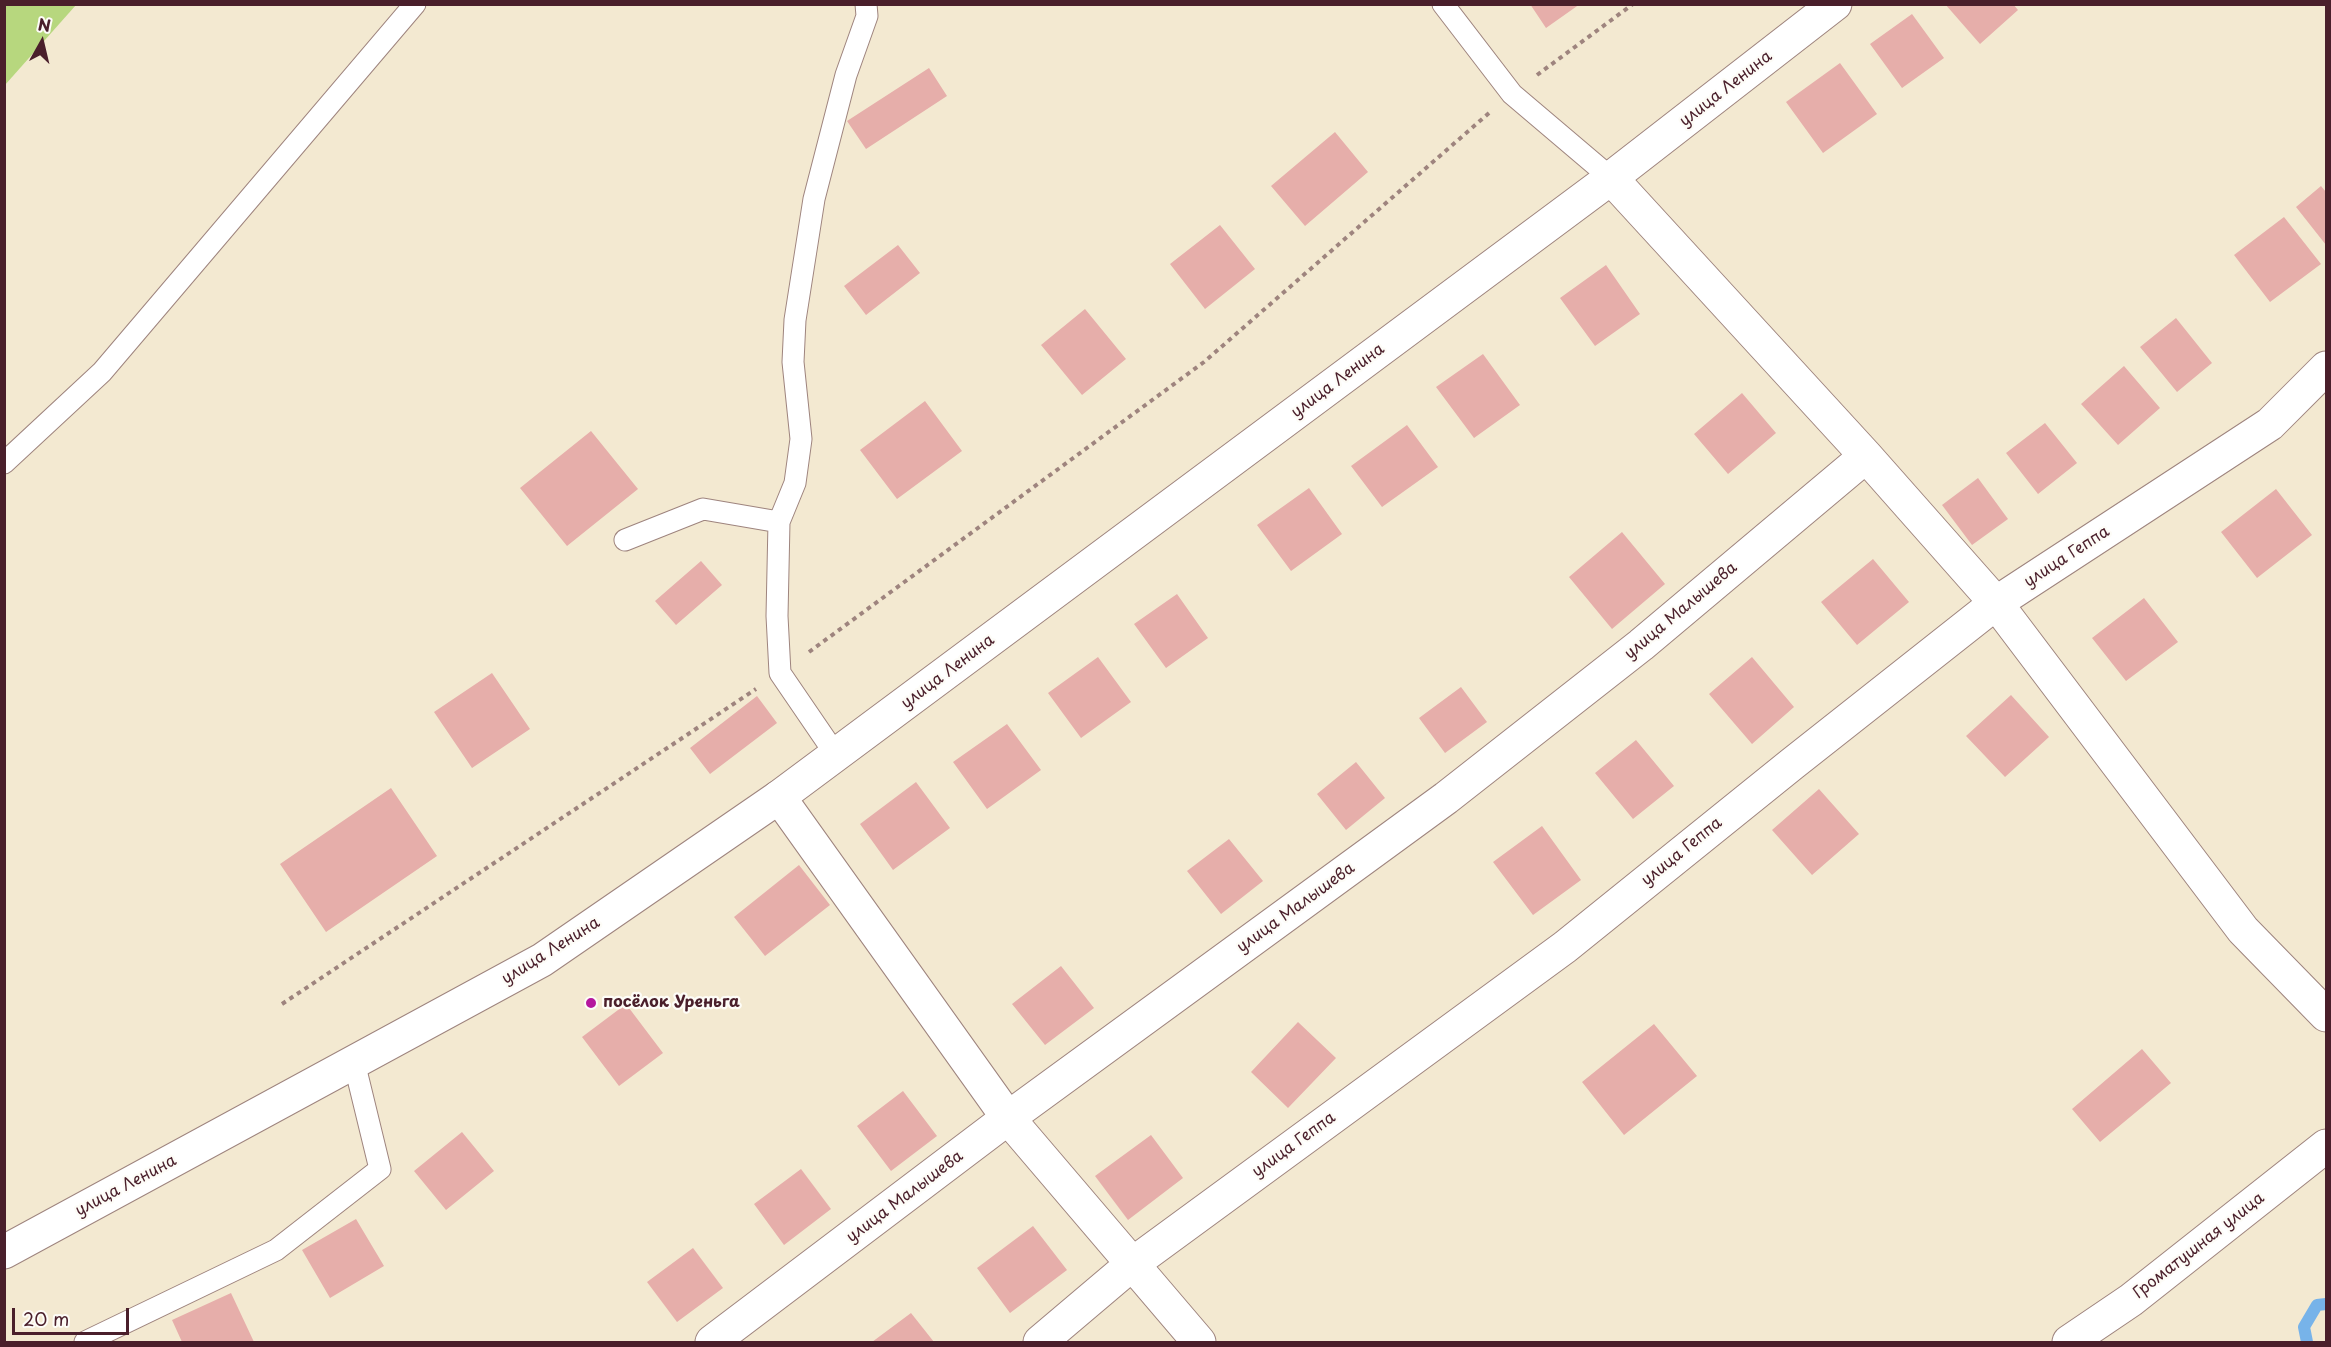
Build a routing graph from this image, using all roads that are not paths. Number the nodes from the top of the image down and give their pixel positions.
1 (414, 4) edge
2 (866, 4) edge
3 (1443, 4) edge
4 (1835, 4) edge
5 (1611, 178) junction
6 (2326, 368) edge
7 (1866, 456) junction
8 (4, 463) edge
9 (779, 522) junction
10 (625, 540) dead end
11 (1996, 603) junction
12 (836, 755) junction
13 (779, 797) junction
14 (2326, 1015) edge
15 (354, 1062) junction
16 (1008, 1118) junction
17 (2326, 1146) edge
18 (4, 1252) edge
19 (1131, 1264) junction
20 (85, 1342) edge
21 (712, 1342) edge
22 (1040, 1342) edge
23 (1199, 1342) edge
24 (2069, 1342) edge

1 - 8 lane
2 - 9 lane
3 - 5 lane
4 - 5 street, улица Ленина
5 - 7 street
5 - 12 street, улица Ленина
6 - 11 street, улица Геппа
7 - 11 street
7 - 16 street, улица Малышева
9 - 10 lane
9 - 12 lane
11 - 14 street
11 - 19 street, улица Геппа
12 - 13 street, улица Ленина
13 - 15 street, улица Ленина
13 - 16 street
15 - 18 street, улица Ленина
15 - 20 lane
16 - 19 street
16 - 21 street, улица Малышева
17 - 24 street, Громатушная улица
19 - 22 street, улица Геппа
19 - 23 street

